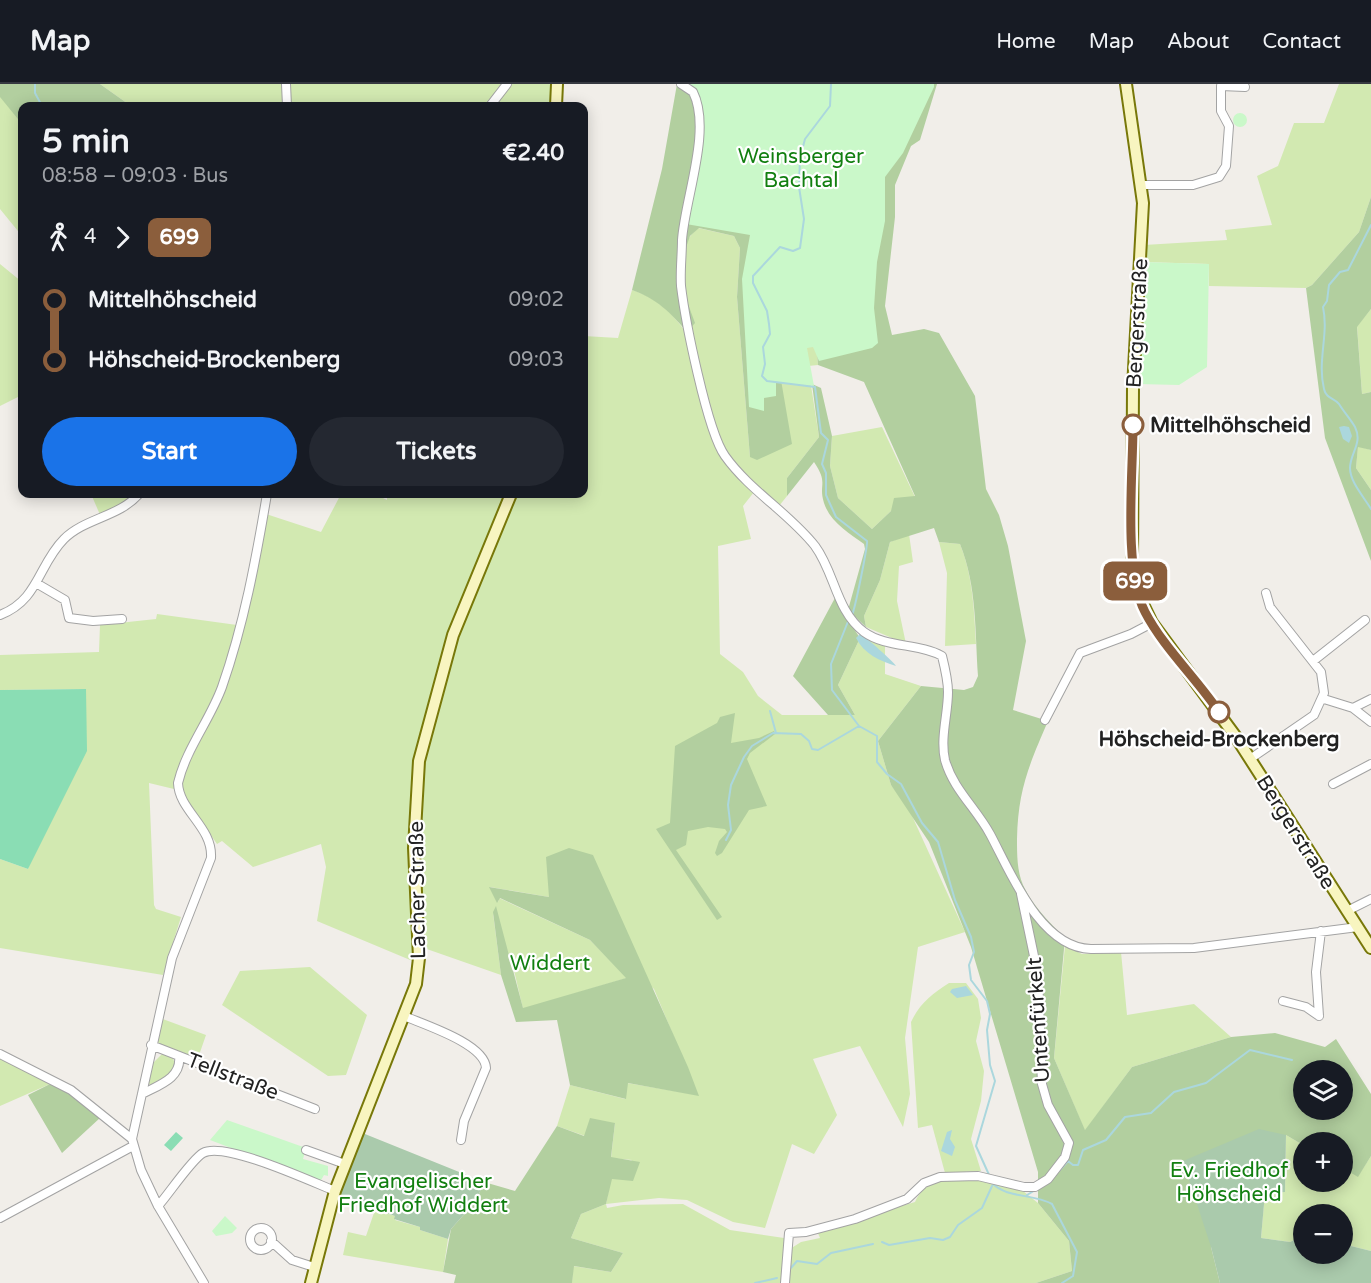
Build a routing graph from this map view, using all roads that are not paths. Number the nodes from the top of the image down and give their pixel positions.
1 (286, 84) edge
2 (507, 84) edge
3 (557, 84) edge
4 (681, 84) edge
5 (1126, 84) edge
6 (1245, 87) dead end
7 (287, 102) edge
8 (493, 102) edge
9 (556, 102) edge
10 (1141, 185) junction
11 (134, 498) edge
12 (266, 498) edge
13 (509, 498) edge
14 (36, 583) junction
15 (1266, 593) dead end
16 (0, 615) edge
17 (122, 619) dead end
18 (1365, 620) dead end
19 (1152, 623) junction
20 (1313, 661) junction
21 (1324, 699) junction
22 (1371, 699) edge
23 (1353, 708) junction
24 (1044, 720) dead end
25 (1371, 722) edge
26 (1250, 759) junction
27 (1371, 764) edge
28 (1333, 784) dead end
29 (1020, 893) junction
30 (1371, 899) edge
31 (1347, 911) junction
32 (1358, 927) junction
33 (1321, 931) junction
34 (1371, 948) edge
35 (1284, 1000) dead end
36 (404, 1016) junction
37 (151, 1045) junction
38 (0, 1054) edge
39 (179, 1056) junction
40 (142, 1094) junction
41 (315, 1109) dead end
42 (460, 1140) dead end
43 (133, 1142) junction
44 (306, 1150) dead end
45 (345, 1164) junction
46 (334, 1191) junction
47 (158, 1206) junction
48 (0, 1218) edge
49 (271, 1241) dead end
50 (314, 1268) junction
51 (204, 1283) edge
52 (311, 1283) edge
53 (785, 1283) edge

1 - 7 street
2 - 8 street
3 - 9 street
4 - 29 street
5 - 10 street, Bergerstraße
6 - 10 street
10 - 19 street, Bergerstraße
11 - 14 street
12 - 37 street
13 - 36 street, Lacher Straße
14 - 16 street
14 - 17 street
15 - 20 street
18 - 20 street
19 - 24 street
19 - 26 street, Bergerstraße
20 - 21 street
21 - 23 street
21 - 26 street
22 - 23 street
23 - 25 street
26 - 31 street, Bergerstraße
27 - 28 street
29 - 33 street
29 - 53 street, Untenfürkelt
30 - 31 street, Bergerstraße
31 - 32 street, Bergerstraße
32 - 33 street
32 - 34 street, Bergerstraße
33 - 35 street
36 - 42 street
36 - 45 street, Lacher Straße
37 - 39 street, Tellstraße
37 - 40 street
38 - 43 street
39 - 40 street
39 - 41 street, Tellstraße
40 - 43 street
43 - 47 street
43 - 48 street
44 - 45 street
45 - 46 street, Lacher Straße
46 - 47 street
46 - 50 street, Lacher Straße
47 - 51 street
49 - 50 street
50 - 52 street, Lacher Straße

